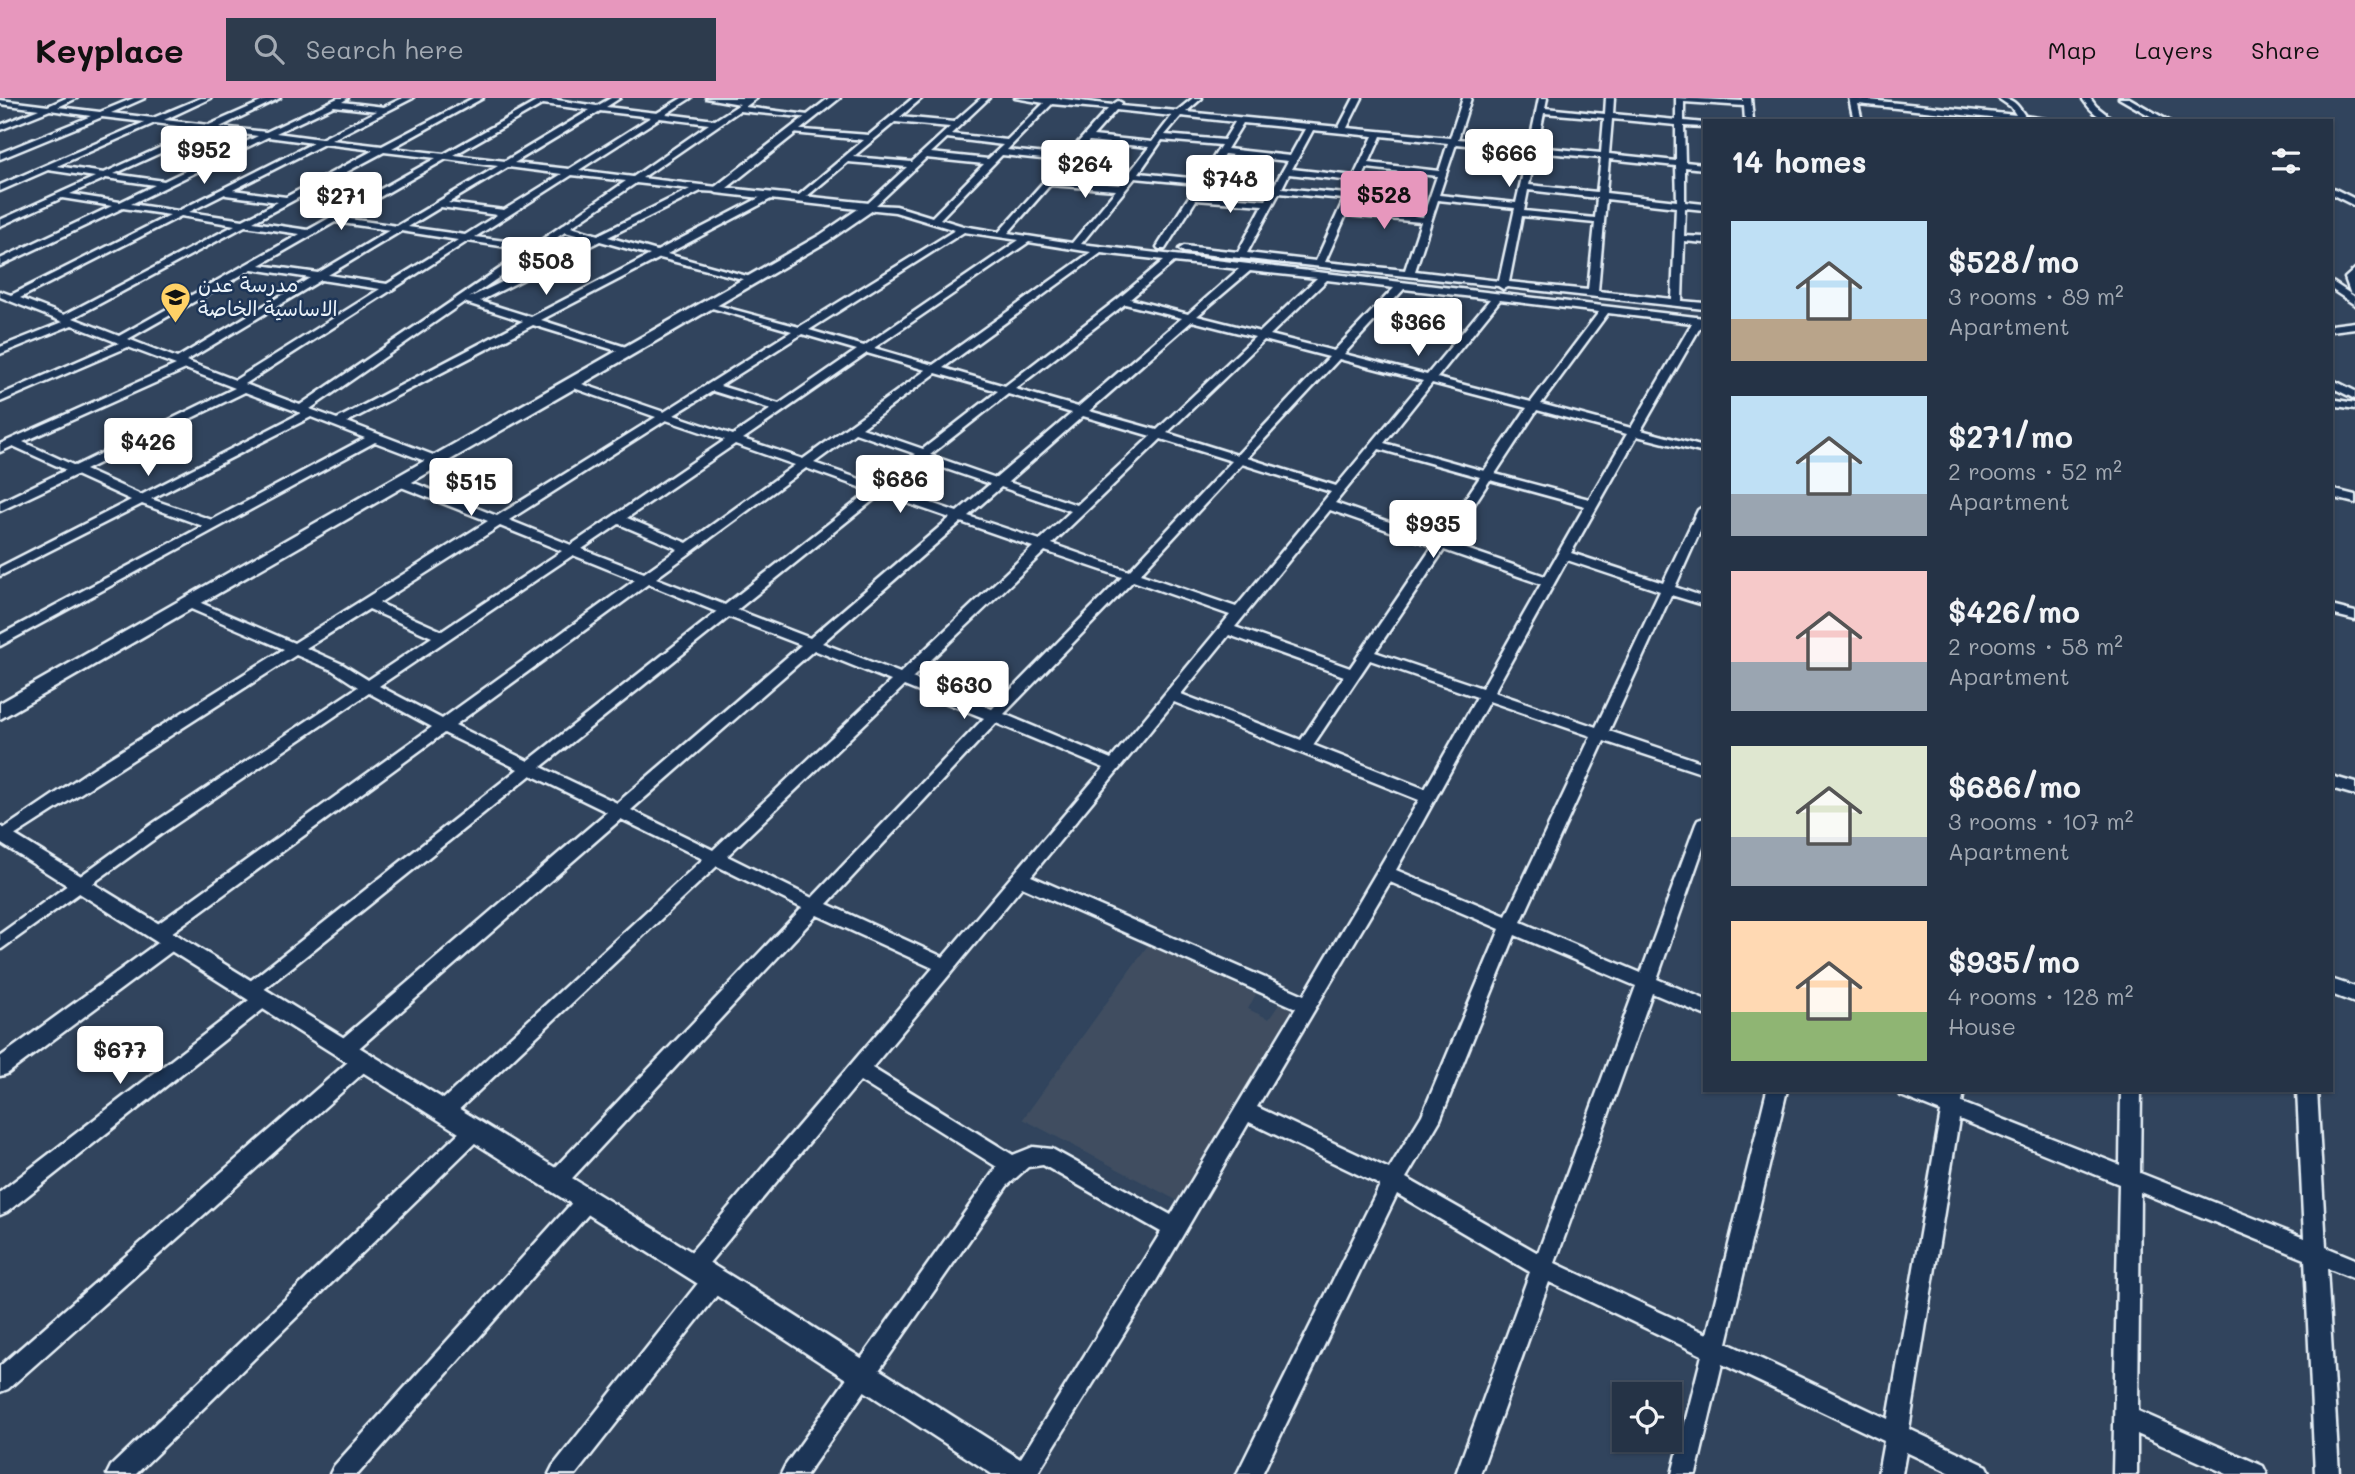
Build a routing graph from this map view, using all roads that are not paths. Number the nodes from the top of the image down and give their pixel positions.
1 (74, 98) edge
2 (141, 98) edge
3 (207, 98) edge
4 (276, 98) edge
5 (344, 98) edge
6 (409, 98) edge
7 (478, 98) edge
8 (616, 98) edge
9 (687, 98) edge
10 (710, 98) edge
11 (835, 98) edge
12 (918, 98) edge
13 (985, 98) edge
14 (1019, 98) edge
15 (1122, 98) edge
16 (1198, 98) edge
17 (1358, 98) edge
18 (1467, 98) edge
19 (1543, 98) edge
20 (1610, 98) edge
21 (1680, 98) edge
22 (2002, 98) edge
23 (2086, 98) edge
24 (2123, 98) edge
25 (1051, 99) edge
26 (1854, 99) edge
27 (545, 100) edge
28 (750, 100) edge
29 (1941, 100) dead end
30 (1747, 101) edge
31 (0, 102) edge
32 (333, 103) junction
33 (1115, 107) junction
34 (49, 108) junction
35 (738, 109) junction
36 (386, 110) junction
37 (597, 110) junction
38 (1541, 110) junction
39 (1942, 110) junction
40 (103, 114) junction
41 (1178, 114) junction
42 (657, 116) junction
43 (812, 116) junction
44 (1608, 116) junction
45 (893, 119) junction
46 (1749, 119) edge
47 (1858, 119) edge
48 (1944, 119) edge
49 (2023, 119) edge
50 (2108, 119) edge
51 (2161, 119) edge
52 (1240, 121) junction
53 (153, 122) junction
54 (1680, 122) junction
55 (718, 123) junction
56 (957, 125) junction
57 (1703, 125) edge
58 (1310, 127) junction
59 (0, 128) edge
60 (210, 128) junction
61 (1342, 130) junction
62 (793, 131) junction
63 (1378, 133) junction
64 (265, 135) junction
65 (947, 136) junction
66 (872, 138) junction
67 (1087, 138) junction
68 (1157, 141) junction
69 (1453, 141) junction
70 (323, 142) junction
71 (1008, 143) junction
72 (1224, 147) junction
73 (1532, 149) junction
74 (381, 150) junction
75 (1000, 152) junction
76 (925, 155) junction
77 (0, 156) edge
78 (444, 157) junction
79 (1604, 157) junction
80 (846, 159) junction
81 (1069, 159) junction
82 (1293, 159) junction
83 (990, 162) junction
84 (506, 164) junction
85 (1680, 164) junction
86 (914, 165) junction
87 (1363, 165) junction
88 (1703, 166) edge
89 (47, 167) junction
90 (569, 172) junction
91 (1286, 172) junction
92 (1442, 174) junction
93 (107, 175) junction
94 (1133, 176) junction
95 (1357, 179) junction
96 (636, 180) junction
97 (1049, 182) junction
98 (1203, 182) junction
99 (165, 184) junction
100 (1525, 187) junction
101 (0, 188) edge
102 (700, 188) junction
103 (1123, 188) junction
104 (717, 190) junction
105 (1276, 190) junction
106 (226, 192) junction
107 (2334, 192) edge
108 (1601, 195) junction
109 (63, 196) junction
110 (768, 197) junction
111 (1194, 197) junction
112 (1350, 197) junction
113 (2355, 197) edge
114 (1434, 198) junction
115 (286, 200) junction
116 (797, 200) junction
117 (1269, 203) junction
118 (2355, 203) edge
119 (440, 204) junction
120 (1681, 204) junction
121 (122, 205) junction
122 (1703, 207) edge
123 (869, 208) junction
124 (1520, 210) junction
125 (1344, 212) junction
126 (505, 213) junction
127 (180, 215) junction
128 (936, 218) junction
129 (332, 219) junction
130 (1426, 220) junction
131 (1598, 221) junction
132 (0, 223) edge
133 (245, 224) junction
134 (563, 228) junction
135 (397, 229) junction
136 (962, 229) junction
137 (309, 233) junction
138 (1003, 233) junction
139 (1679, 237) junction
140 (466, 238) junction
141 (598, 238) junction
142 (1027, 239) junction
143 (1703, 240) edge
144 (1077, 243) junction
145 (536, 248) junction
146 (1099, 250) junction
147 (1167, 253) junction
148 (659, 255) junction
149 (1245, 261) junction
150 (0, 263) edge
151 (251, 266) junction
152 (1323, 270) junction
153 (2355, 272) edge
154 (316, 276) junction
155 (1406, 279) junction
156 (751, 280) junction
157 (2333, 286) edge
158 (387, 287) junction
159 (1499, 292) junction
160 (2355, 292) edge
161 (0, 294) edge
162 (1593, 294) junction
163 (16, 300) junction
164 (1123, 300) junction
165 (467, 301) junction
166 (2355, 302) edge
167 (709, 304) junction
168 (1677, 304) junction
169 (1703, 306) edge
170 (0, 309) edge
171 (1606, 309) junction
172 (1192, 317) junction
173 (1702, 320) edge
174 (67, 321) junction
175 (532, 321) junction
176 (2355, 325) edge
177 (2333, 328) edge
178 (801, 330) junction
179 (1264, 335) junction
180 (124, 342) junction
181 (866, 349) junction
182 (0, 351) edge
183 (628, 351) junction
184 (1339, 355) junction
185 (181, 363) junction
186 (935, 369) junction
187 (1431, 377) junction
188 (572, 384) junction
189 (2335, 385) edge
190 (240, 386) junction
191 (712, 387) junction
192 (2355, 389) edge
193 (1006, 391) junction
194 (2355, 396) edge
195 (0, 398) edge
196 (2333, 402) edge
197 (1534, 406) junction
198 (2355, 406) edge
199 (780, 408) junction
200 (307, 411) junction
201 (1081, 413) junction
202 (667, 415) junction
203 (337, 422) junction
204 (855, 429) junction
205 (1635, 431) junction
206 (1158, 434) junction
207 (375, 437) junction
208 (735, 438) junction
209 (13, 442) junction
210 (1377, 444) junction
211 (0, 448) edge
212 (1703, 450) edge
213 (923, 455) junction
214 (1240, 459) junction
215 (437, 461) junction
216 (806, 463) junction
217 (74, 471) junction
218 (1488, 475) junction
219 (400, 482) junction
220 (1000, 483) junction
221 (880, 489) junction
222 (1340, 491) junction
223 (2333, 494) edge
224 (2355, 499) edge
225 (142, 500) junction
226 (1592, 503) junction
227 (1329, 505) junction
228 (0, 507) edge
229 (1079, 510) junction
230 (1703, 512) edge
231 (959, 518) junction
232 (618, 519) junction
233 (497, 520) junction
234 (213, 525) junction
235 (1439, 544) junction
236 (1042, 545) junction
237 (688, 548) junction
238 (573, 549) junction
239 (1564, 555) junction
240 (0, 572) edge
241 (1132, 575) junction
242 (646, 578) junction
243 (1549, 582) junction
244 (1668, 590) junction
245 (1703, 601) edge
246 (189, 603) junction
247 (370, 604) junction
248 (2333, 610) edge
249 (729, 611) junction
250 (1239, 613) junction
251 (2355, 616) edge
252 (1226, 629) junction
253 (441, 636) junction
254 (0, 642) edge
255 (811, 645) junction
256 (295, 650) junction
257 (1366, 654) junction
258 (1352, 674) junction
259 (901, 680) junction
260 (368, 685) junction
261 (1485, 693) junction
262 (1171, 695) junction
263 (0, 712) edge
264 (994, 716) junction
265 (445, 727) junction
266 (1602, 733) junction
267 (1305, 746) junction
268 (1114, 766) junction
269 (531, 769) junction
270 (1703, 769) edge
271 (2333, 783) edge
272 (2355, 789) edge
273 (1426, 796) junction
274 (621, 811) junction
275 (1703, 827) edge
276 (2, 836) edge
277 (716, 857) junction
278 (1386, 873) junction
279 (1019, 878) junction
280 (83, 885) junction
281 (814, 906) junction
282 (1511, 924) junction
283 (166, 937) junction
284 (0, 943) edge
285 (946, 966) junction
286 (1645, 982) junction
287 (2333, 987) edge
288 (258, 994) junction
289 (2355, 995) edge
290 (1307, 1004) junction
291 (1703, 1007) edge
292 (355, 1054) junction
293 (0, 1068) edge
294 (859, 1070) junction
295 (1777, 1092) edge
296 (1918, 1092) edge
297 (2131, 1092) edge
298 (2307, 1092) edge
299 (1952, 1099) edge
300 (1244, 1110) junction
301 (444, 1111) junction
302 (475, 1130) junction
303 (1012, 1164) junction
304 (2128, 1180) junction
305 (1393, 1181) junction
306 (555, 1182) junction
307 (586, 1202) junction
308 (0, 1205) edge
309 (1174, 1228) junction
310 (2315, 1254) junction
311 (692, 1267) junction
312 (1545, 1269) junction
313 (2355, 1269) edge
314 (714, 1281) junction
315 (1715, 1348) junction
316 (863, 1376) junction
317 (0, 1381) edge
318 (2127, 1419) junction
319 (1895, 1434) junction
320 (119, 1474) edge
321 (342, 1474) edge
322 (561, 1474) edge
323 (793, 1474) edge
324 (1020, 1474) edge
325 (1249, 1474) edge
326 (1468, 1474) edge
327 (1684, 1474) edge
328 (1890, 1474) edge
329 (1979, 1474) edge
330 (2125, 1474) edge
331 (2255, 1474) edge
332 (2327, 1474) edge

1 - 34 street
2 - 40 street
3 - 53 street
4 - 60 street
5 - 32 street
6 - 36 street
7 - 74 street
8 - 37 street
9 - 42 street
10 - 28 street
11 - 43 main road
12 - 45 street
13 - 56 street
14 - 25 street
15 - 33 street
16 - 41 street
17 - 61 street
18 - 69 street
19 - 38 street
20 - 44 street
21 - 30 street
21 - 54 street
22 - 49 street
23 - 50 street
24 - 51 street
25 - 33 street
25 - 71 street
26 - 39 street
26 - 47 street
27 - 37 street
27 - 78 street
28 - 35 street
29 - 39 street
30 - 46 street
31 - 34 street
32 - 36 street
32 - 64 street
33 - 41 street
33 - 67 street
34 - 40 street
34 - 59 street
35 - 43 street
35 - 55 street
36 - 70 street
37 - 42 street
37 - 84 street
38 - 44 street
38 - 73 street
39 - 48 street
39 - 49 street
40 - 53 street
40 - 77 street
41 - 52 street
41 - 68 street
42 - 55 street
42 - 90 street
43 - 62 main road
44 - 54 street
44 - 79 street
45 - 56 street
45 - 66 street
52 - 58 street
52 - 72 street
53 - 60 street
53 - 89 street
54 - 57 street
54 - 85 street
55 - 96 street
56 - 65 street
58 - 61 street
58 - 82 street
60 - 64 street
60 - 93 street
61 - 63 street
62 - 66 street
62 - 104 main road
63 - 69 street
63 - 87 street
64 - 70 street
64 - 99 street
65 - 71 street
65 - 76 street
66 - 80 street
67 - 68 street
67 - 81 street
68 - 72 street
68 - 94 street
69 - 73 street
69 - 92 street
70 - 74 street
70 - 106 street
71 - 75 street
72 - 82 street
72 - 98 street
73 - 79 street
73 - 100 street
74 - 78 street
74 - 115 street
75 - 81 street
75 - 83 street
76 - 83 street
76 - 86 street
78 - 84 street
78 - 129 street
79 - 85 street
79 - 108 street
80 - 86 street
80 - 116 street
81 - 97 street
82 - 91 street
83 - 128 street
84 - 90 street
84 - 119 street
85 - 88 street
85 - 120 street
86 - 123 street
87 - 92 street
87 - 95 street
89 - 93 street
89 - 101 street
90 - 96 street
90 - 126 street
91 - 95 street
91 - 105 street
92 - 114 street
93 - 99 street
93 - 109 street
94 - 98 street
94 - 103 street
95 - 112 street
96 - 102 street
96 - 134 street
97 - 103 street
97 - 138 street
98 - 111 street
99 - 121 street
100 - 108 street
100 - 124 street
102 - 104 street
102 - 141 street
103 - 144 street
104 - 110 main road
105 - 112 street
105 - 117 street
106 - 115 street
106 - 127 street
107 - 113 street
107 - 118 street
108 - 120 street
108 - 131 street
109 - 121 street
109 - 132 street
110 - 116 main road
110 - 148 street
111 - 117 street
111 - 147 street
112 - 125 street
114 - 124 street
114 - 130 street
115 - 133 street
116 - 123 main road
117 - 149 street
119 - 126 street
119 - 135 street
120 - 122 street
120 - 139 street
121 - 127 street
121 - 150 street
123 - 128 street
123 - 156 main road
124 - 131 street
124 - 159 street
125 - 130 street
125 - 152 street
126 - 140 street
127 - 133 street
127 - 163 street
128 - 136 street
128 - 138 street
129 - 135 street
129 - 137 street
130 - 155 street
131 - 162 street
133 - 137 street
133 - 174 street
134 - 141 street
134 - 145 street
135 - 140 street
135 - 154 street
136 - 138 street
136 - 178 street
137 - 151 street
138 - 142 street
138 - 144 street
139 - 143 street
139 - 168 street
140 - 145 street
140 - 158 street
141 - 148 street
141 - 165 street
142 - 144 street
142 - 181 street
144 - 146 street
144 - 147 street
145 - 165 street
146 - 147 street
146 - 186 street
147 - 149 street
147 - 164 street
148 - 156 street
148 - 175 street
149 - 152 street
149 - 172 street
151 - 154 street
151 - 180 street
152 - 155 street
152 - 179 street
153 - 160 street
154 - 158 street
154 - 185 street
155 - 159 street
155 - 184 street
156 - 167 main road
157 - 166 street
158 - 190 street
159 - 162 street
159 - 171 street
159 - 187 street
161 - 163 street
162 - 168 street
163 - 170 street
163 - 174 street
164 - 172 street
164 - 193 street
165 - 175 street
165 - 200 street
167 - 178 street
167 - 183 main road
168 - 169 street
171 - 173 street
171 - 197 street
172 - 179 street
172 - 201 street
173 - 205 street
174 - 180 street
174 - 182 street
175 - 183 street
175 - 203 street
176 - 177 street
178 - 181 street
178 - 191 street
179 - 184 street
179 - 206 street
180 - 185 street
180 - 195 street
181 - 186 street
181 - 199 street
183 - 188 main road
184 - 187 street
184 - 214 street
185 - 190 street
185 - 209 street
186 - 193 street
186 - 204 street
187 - 197 street
187 - 210 street
188 - 202 street
188 - 215 main road
189 - 192 street
189 - 194 street
190 - 200 street
190 - 217 street
191 - 199 street
191 - 202 street
193 - 201 street
193 - 213 street
196 - 198 street
197 - 205 street
197 - 218 street
199 - 208 street
200 - 203 street
200 - 225 street
201 - 206 street
201 - 220 street
202 - 208 street
202 - 233 street
203 - 207 street
204 - 213 street
204 - 216 street
205 - 212 street
205 - 226 street
206 - 214 street
206 - 229 street
207 - 215 street
207 - 234 street
208 - 216 street
208 - 232 street
209 - 211 street
209 - 217 street
210 - 218 street
210 - 222 street
213 - 220 street
213 - 221 street
214 - 222 street
214 - 241 street
215 - 219 main road
216 - 221 street
216 - 237 street
217 - 225 street
217 - 228 street
218 - 226 street
218 - 235 street
219 - 233 street
219 - 246 main road
220 - 229 street
220 - 231 street
221 - 231 street
221 - 249 street
222 - 227 street
223 - 224 street
225 - 234 street
225 - 240 street
226 - 239 street
227 - 235 street
227 - 250 street
229 - 236 street
230 - 244 street
231 - 236 street
231 - 255 street
232 - 237 street
232 - 238 street
233 - 238 street
233 - 247 street
234 - 254 street
235 - 243 street
235 - 257 street
236 - 241 street
236 - 259 street
237 - 242 street
238 - 242 street
238 - 253 street
239 - 243 street
239 - 244 street
241 - 250 street
241 - 264 street
242 - 249 street
242 - 265 street
243 - 261 street
244 - 245 street
244 - 266 street
246 - 256 street
246 - 263 main road
247 - 253 street
247 - 256 street
248 - 251 street
249 - 255 street
249 - 269 street
250 - 252 street
252 - 258 street
252 - 262 street
253 - 260 street
255 - 259 street
255 - 274 street
256 - 260 street
256 - 276 street
257 - 258 street
257 - 261 street
258 - 267 street
259 - 264 street
259 - 277 street
260 - 265 street
260 - 280 street
261 - 266 street
261 - 273 street
262 - 267 street
262 - 268 street
264 - 268 street
264 - 281 street
265 - 269 street
265 - 283 street
266 - 270 street
266 - 282 street
267 - 273 street
268 - 279 street
269 - 274 street
269 - 288 street
271 - 272 street
273 - 278 street
274 - 277 street
274 - 292 street
275 - 286 street
276 - 280 street
277 - 281 street
277 - 301 street
278 - 282 street
278 - 290 street
279 - 285 street
279 - 290 street
280 - 283 street
280 - 284 street
281 - 285 street
281 - 306 street
282 - 286 street
282 - 305 street
283 - 288 street
283 - 293 street
285 - 294 street
286 - 291 street
286 - 312 street
287 - 289 street
288 - 292 street
288 - 308 street
290 - 300 street
292 - 301 street
292 - 317 street
294 - 303 street
294 - 311 street
295 - 315 street
296 - 299 street
297 - 304 street
298 - 310 street
299 - 304 street
299 - 319 street
300 - 305 street
300 - 309 street
301 - 302 street
302 - 306 street
302 - 320 street
303 - 309 street
303 - 316 street
304 - 310 street
304 - 318 street
305 - 312 street
305 - 325 street
306 - 307 street
307 - 311 street
307 - 321 street
309 - 324 street
310 - 313 street
310 - 332 street
311 - 314 street
312 - 315 street
312 - 326 street
314 - 316 street
314 - 322 street
315 - 319 street
315 - 327 street
316 - 323 street
316 - 324 street
318 - 330 street
318 - 331 street
319 - 328 street
319 - 329 street

